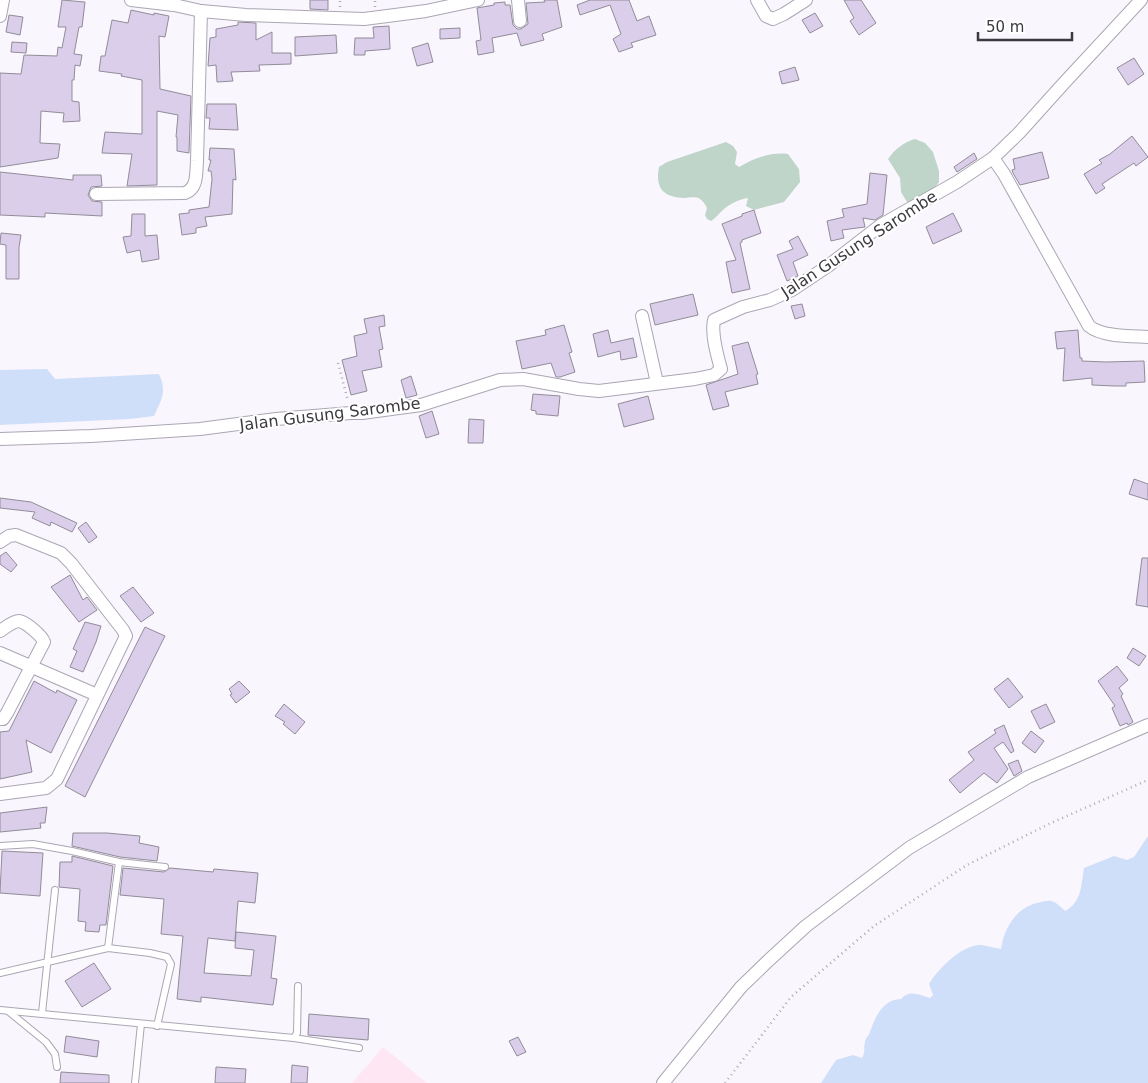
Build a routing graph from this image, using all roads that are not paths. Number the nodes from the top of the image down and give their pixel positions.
1 (3, 0) edge
2 (132, 0) edge
3 (478, 0) edge
4 (518, 0) edge
5 (757, 0) edge
6 (806, 0) edge
7 (1141, 0) edge
8 (174, 2) edge
9 (201, 11) junction
10 (0, 16) edge
11 (520, 20) dead end
12 (994, 158) junction
13 (96, 194) dead end
14 (642, 316) dead end
15 (1148, 337) edge
16 (657, 383) junction
17 (0, 439) edge
18 (4, 539) edge
19 (0, 631) edge
20 (0, 653) edge
21 (32, 668) junction
22 (97, 695) junction
23 (0, 719) edge
24 (1148, 726) edge
25 (0, 794) edge
26 (0, 846) edge
27 (119, 862) junction
28 (166, 866) dead end
29 (55, 890) dead end
30 (108, 948) junction
31 (47, 962) junction
32 (0, 973) edge
33 (298, 986) dead end
34 (0, 1010) edge
35 (8, 1010) junction
36 (42, 1012) junction
37 (141, 1024) junction
38 (157, 1026) junction
39 (294, 1038) junction
40 (359, 1048) dead end
41 (57, 1068) dead end
42 (135, 1083) edge
43 (663, 1083) edge

1 - 10 street
2 - 8 street
3 - 9 street
4 - 11 street
5 - 6 street
7 - 12 street, Jalan Gusung Sarombe
8 - 9 street
9 - 13 street
12 - 15 street
12 - 16 street, Jalan Gusung Sarombe
14 - 16 street
16 - 17 street, Jalan Gusung Sarombe
18 - 22 street
19 - 21 street
20 - 21 street
21 - 22 street
21 - 23 street
22 - 25 street
24 - 43 street
26 - 27 lane
27 - 28 lane
27 - 30 lane
29 - 31 lane
30 - 31 lane
30 - 38 lane
31 - 32 lane
31 - 36 lane
33 - 39 lane
34 - 35 lane
35 - 36 lane
35 - 41 lane
36 - 37 lane
37 - 38 lane
37 - 42 lane
38 - 39 lane
39 - 40 lane

